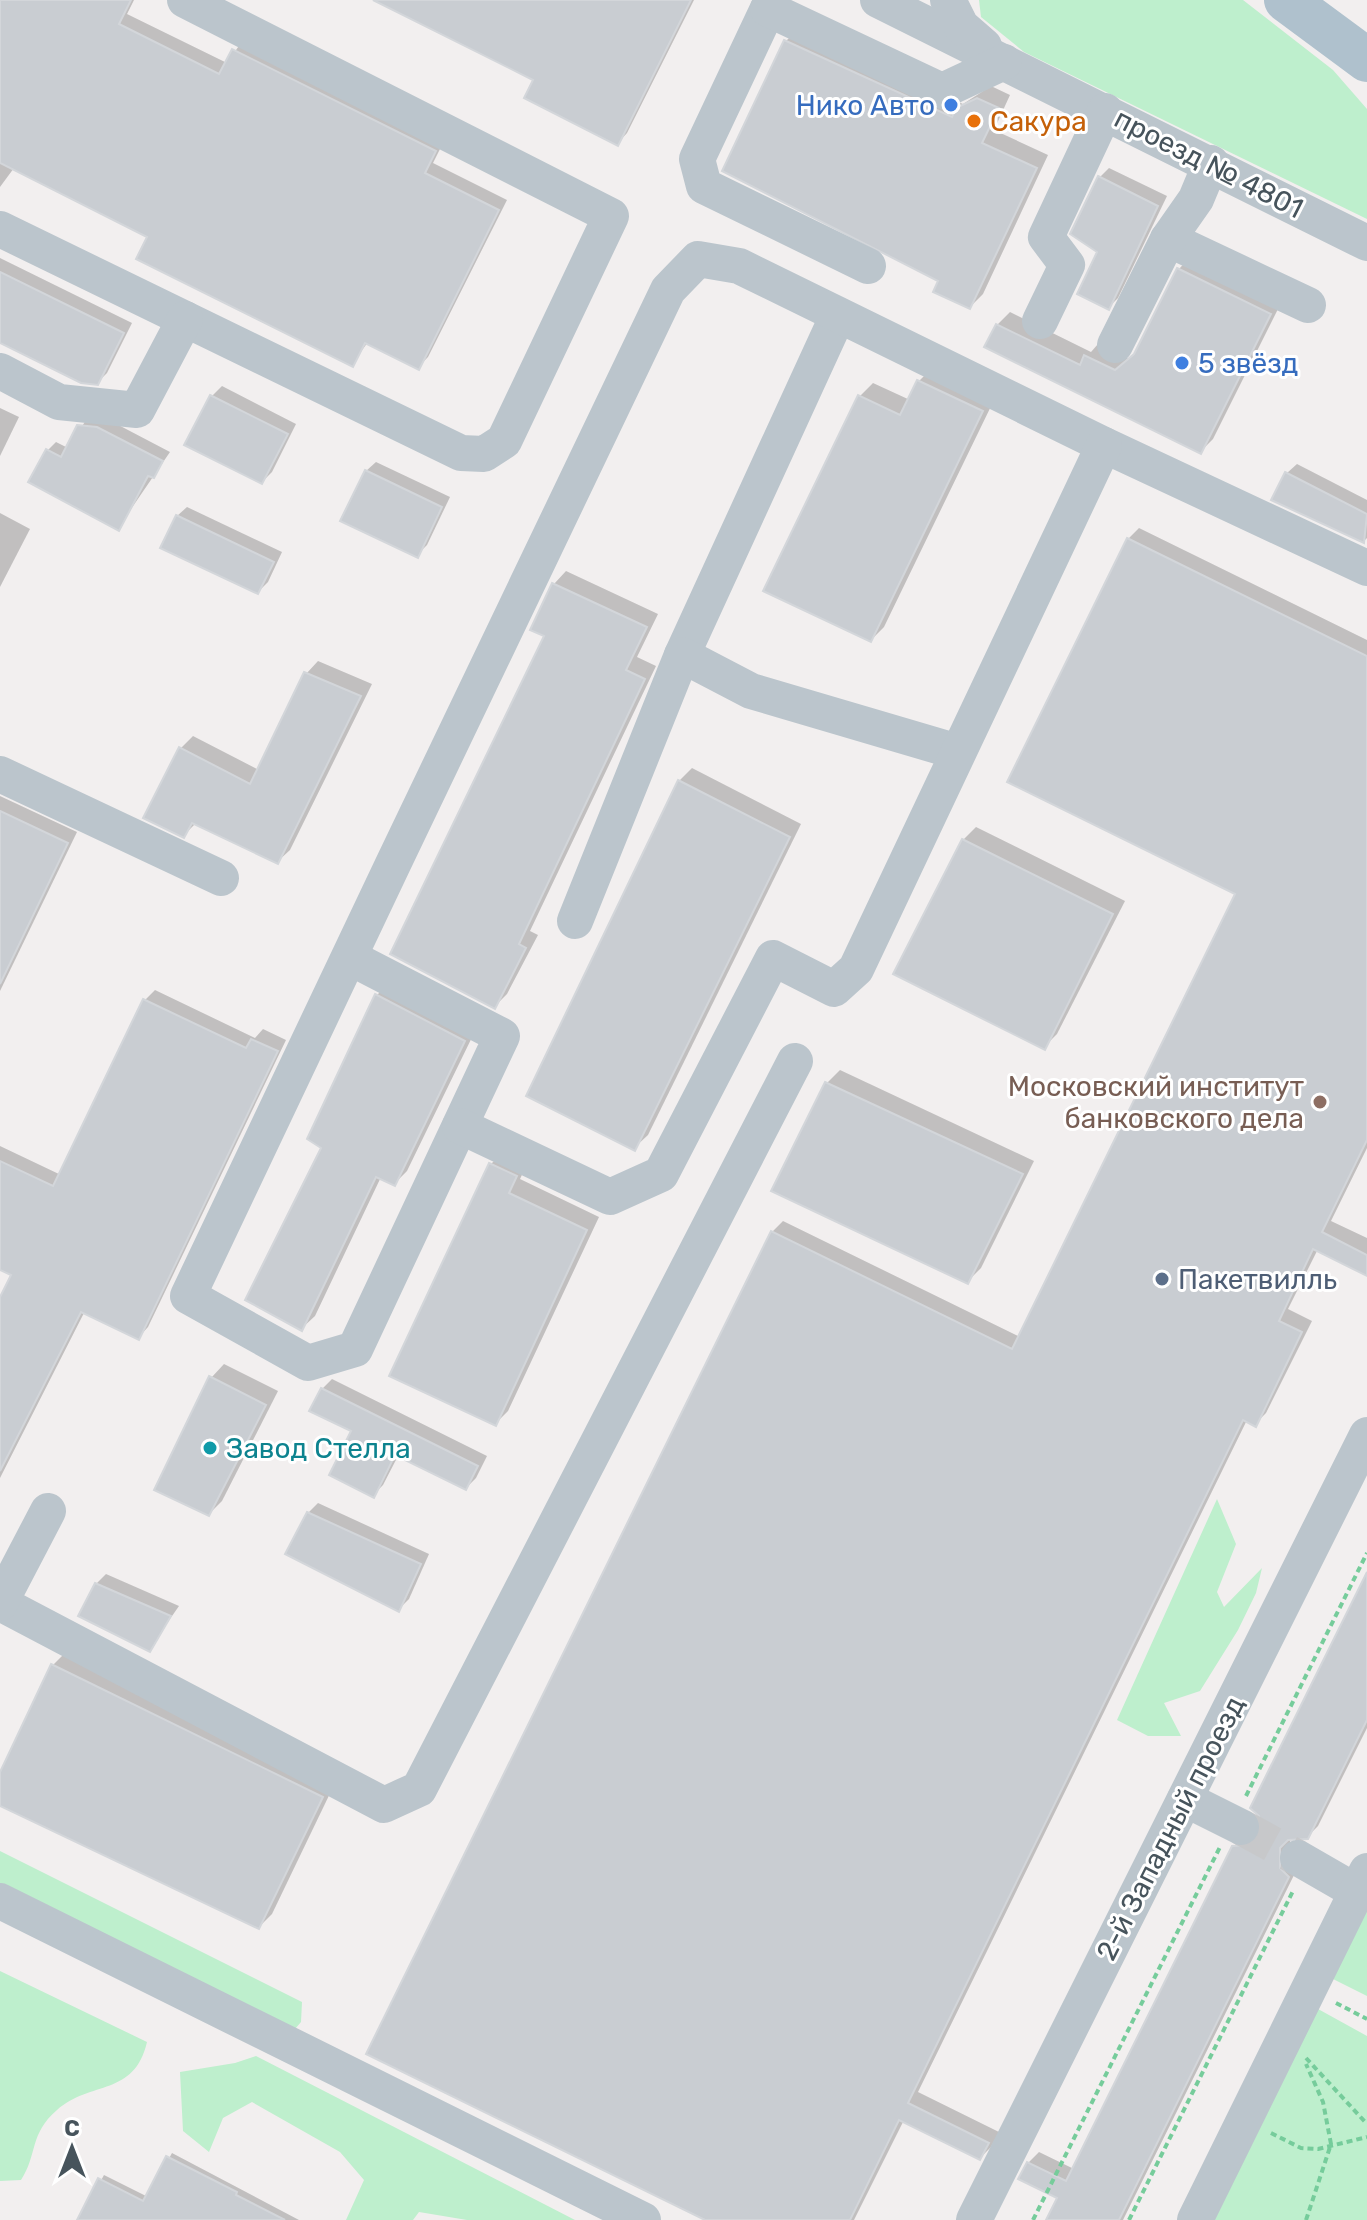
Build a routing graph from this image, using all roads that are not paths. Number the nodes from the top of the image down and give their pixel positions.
1 (185, 0) edge
2 (878, 0) edge
3 (948, 0) edge
4 (1286, 0) edge
5 (770, 4) edge
6 (809, 13) edge
7 (1367, 60) edge
8 (1004, 62) junction
9 (1105, 111) junction
10 (1211, 163) junction
11 (0, 229) edge
12 (1168, 239) junction
13 (1367, 243) edge
14 (868, 266) dead end
15 (1308, 305) dead end
16 (838, 315) junction
17 (185, 319) junction
18 (1040, 321) dead end
19 (1115, 345) dead end
20 (0, 371) edge
21 (1104, 445) junction
22 (1367, 568) edge
23 (682, 655) junction
24 (958, 752) junction
25 (0, 774) edge
26 (221, 878) dead end
27 (575, 921) dead end
28 (349, 957) junction
29 (795, 1061) dead end
30 (460, 1126) junction
31 (1367, 1435) edge
32 (48, 1511) dead end
33 (0, 1603) edge
34 (1185, 1799) junction
35 (1236, 1825) tunnel mouth
36 (1303, 1861) tunnel mouth
37 (1362, 1882) edge
38 (0, 1901) edge
39 (643, 2220) edge
40 (974, 2220) edge
41 (1195, 2220) edge

1 - 17 street
2 - 8 street, проезд № 4801
3 - 8 street
4 - 7 main road
5 - 6 street
5 - 14 street
6 - 8 street
8 - 9 street, проезд № 4801
9 - 10 street, проезд № 4801
9 - 18 street
10 - 12 street
10 - 13 street, проезд № 4801
11 - 17 street
12 - 15 street
12 - 19 street
16 - 21 street
16 - 23 street
16 - 28 street
17 - 20 street
21 - 22 street
21 - 24 street
23 - 24 street
23 - 27 street
24 - 30 street
25 - 26 street
28 - 30 street
28 - 30 street
29 - 33 street
31 - 34 street, 2-й Западный проезд
32 - 33 street
34 - 35 street
34 - 40 street, 2-й Западный проезд
36 - 37 street
37 - 41 street
38 - 39 street

